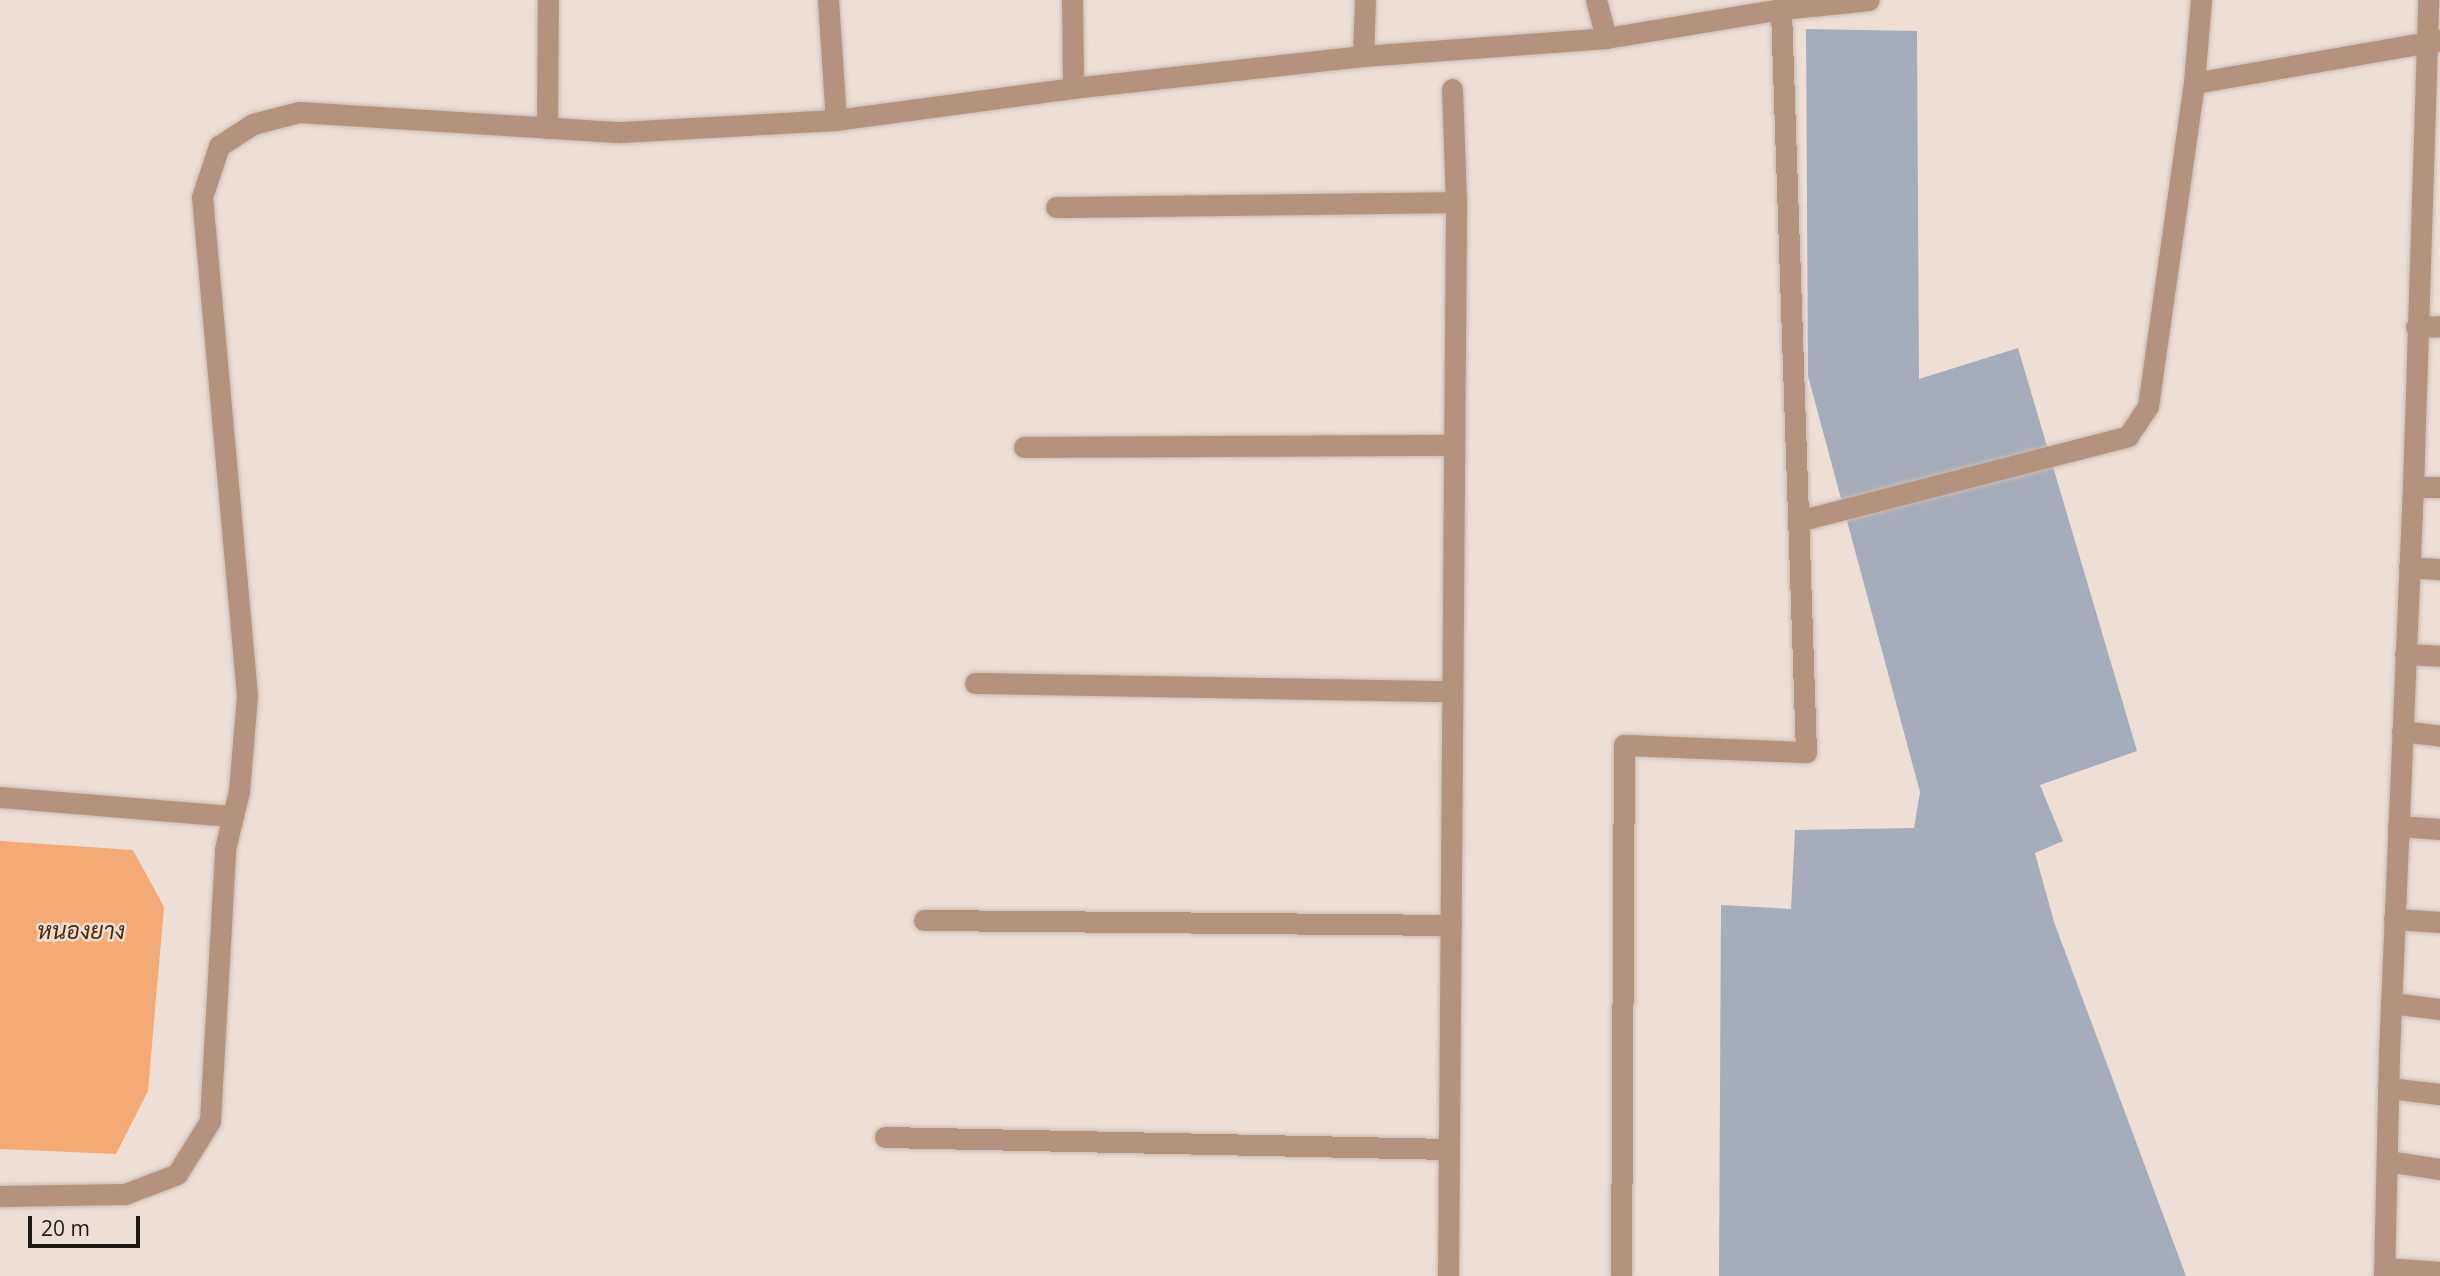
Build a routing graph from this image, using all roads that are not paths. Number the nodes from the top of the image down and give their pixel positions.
1 (548, 0) edge
2 (828, 0) edge
3 (1072, 0) edge
4 (1365, 0) edge
5 (1596, 0) edge
6 (1869, 0) edge
7 (2202, 0) edge
8 (2428, 0) edge
9 (1781, 9) junction
10 (1606, 38) junction
11 (2433, 40) edge
12 (1363, 56) junction
13 (2194, 83) junction
14 (1073, 88) junction
15 (1452, 89) dead end
16 (836, 120) junction
17 (547, 128) junction
18 (2432, 132) edge
19 (1457, 202) junction
20 (1056, 207) dead end
21 (2430, 226) edge
22 (2440, 326) edge
23 (2416, 327) junction
24 (1454, 445) junction
25 (1024, 447) dead end
26 (2413, 487) junction
27 (2440, 488) edge
28 (1798, 521) junction
29 (2409, 567) junction
30 (2440, 569) edge
31 (2405, 654) junction
32 (2440, 656) edge
33 (975, 683) dead end
34 (1452, 691) junction
35 (2402, 731) junction
36 (2440, 736) edge
37 (0, 797) edge
38 (233, 816) junction
39 (2398, 826) junction
40 (2440, 830) edge
41 (2394, 919) junction
42 (924, 920) dead end
43 (2440, 922) edge
44 (1451, 925) junction
45 (2391, 1003) junction
46 (2440, 1009) edge
47 (2388, 1088) junction
48 (2440, 1094) edge
49 (885, 1137) dead end
50 (1448, 1149) junction
51 (2387, 1161) junction
52 (2440, 1169) edge
53 (0, 1196) edge
54 (2384, 1272) edge
55 (2440, 1272) edge
56 (1448, 1276) edge
57 (1621, 1276) edge

1 - 17 street
2 - 16 street
3 - 14 street
4 - 12 street
5 - 10 street
6 - 9 street
7 - 13 street
8 - 11 street
9 - 10 street
9 - 28 street
10 - 12 street
11 - 13 street
11 - 18 street
12 - 14 street
13 - 28 street
14 - 16 street
15 - 19 street
16 - 17 street
17 - 38 street
18 - 21 street
19 - 20 street
19 - 24 street
21 - 23 street
22 - 23 street
23 - 26 street
24 - 25 street
24 - 34 street
26 - 27 street
26 - 29 street
28 - 57 street
29 - 30 street
29 - 31 street
31 - 32 street
31 - 35 street
33 - 34 street
34 - 44 street
35 - 36 street
35 - 39 street
37 - 38 street
38 - 53 street
39 - 40 street
39 - 41 street
41 - 43 street
41 - 45 street
42 - 44 street
44 - 50 street
45 - 46 street
45 - 47 street
47 - 48 street
47 - 51 street
49 - 50 street
50 - 56 street
51 - 52 street
51 - 54 street
54 - 55 street

